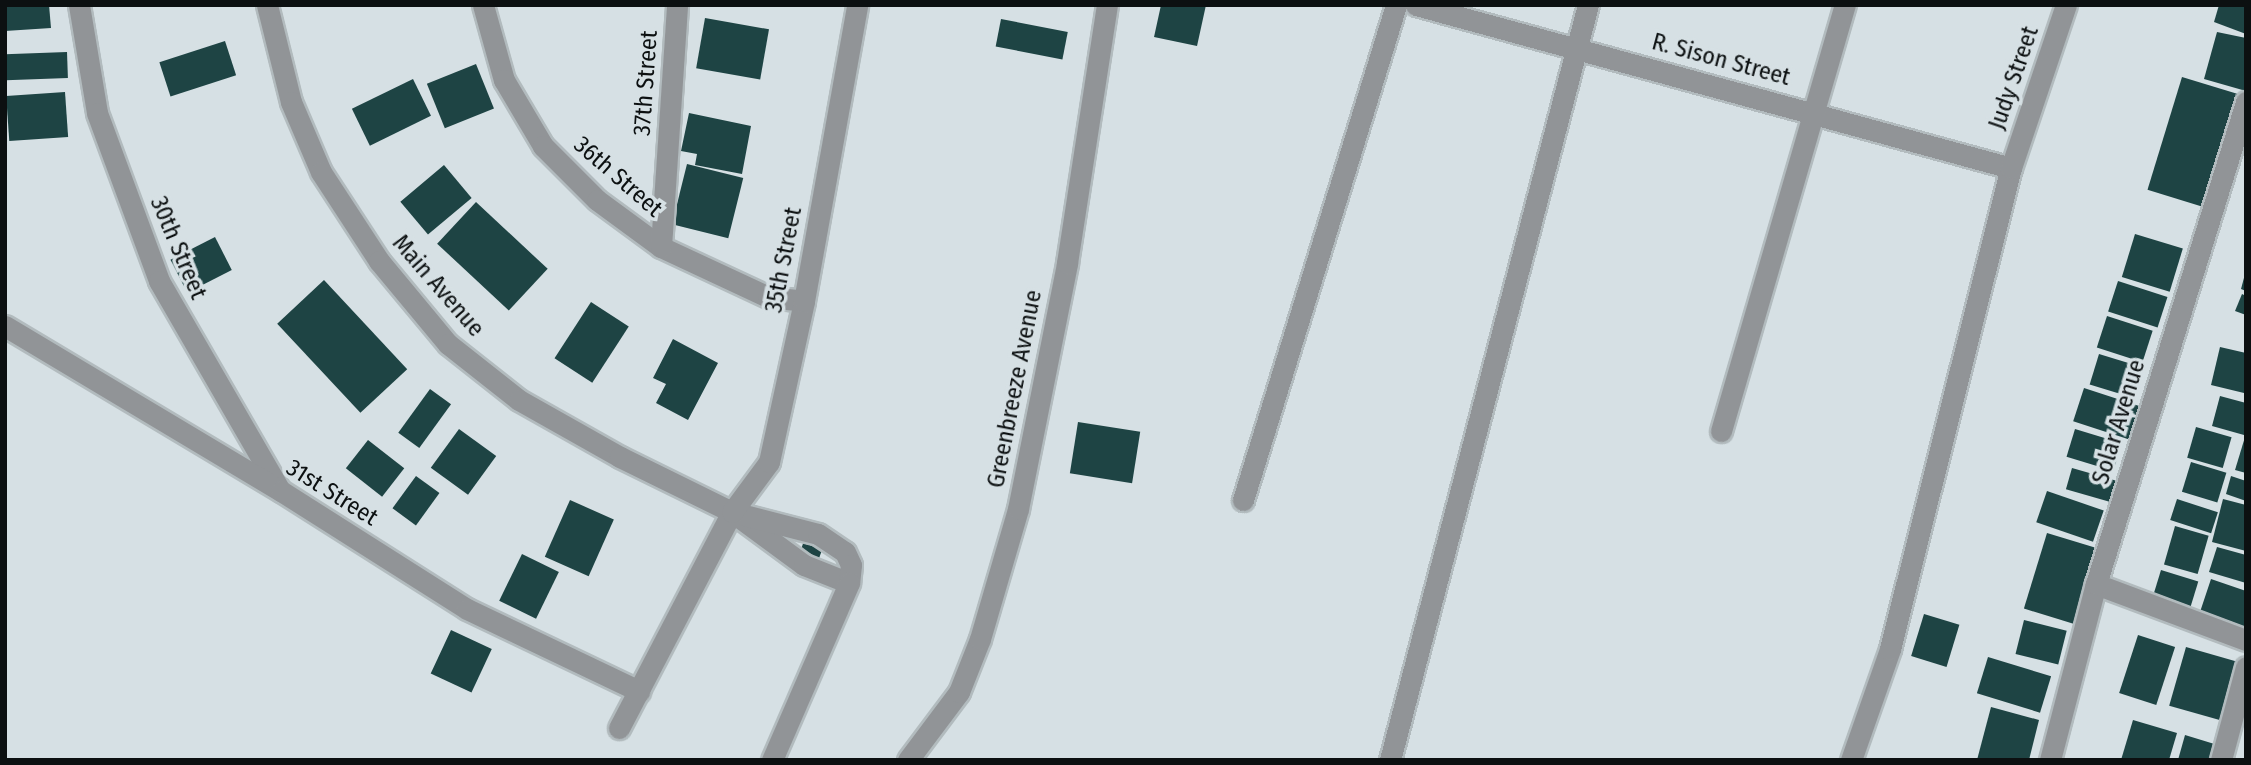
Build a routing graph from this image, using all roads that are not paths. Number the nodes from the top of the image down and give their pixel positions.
1 (79, 5) edge
2 (267, 5) edge
3 (483, 5) edge
4 (677, 5) edge
5 (856, 5) edge
6 (1107, 5) edge
7 (1396, 5) edge
8 (1416, 5) edge
9 (1588, 5) edge
10 (1845, 5) edge
11 (2066, 5) edge
12 (1574, 49) junction
13 (2246, 102) edge
14 (1814, 112) junction
15 (2011, 168) junction
16 (661, 247) junction
17 (804, 301) junction
18 (5, 326) edge
19 (1721, 431) dead end
20 (281, 491) junction
21 (1243, 500) dead end
22 (732, 512) junction
23 (849, 583) junction
24 (2096, 584) junction
25 (2246, 640) edge
26 (2246, 667) edge
27 (639, 691) junction
28 (619, 728) dead end
29 (772, 760) edge
30 (908, 760) edge
31 (1390, 760) edge
32 (1851, 760) edge
33 (2050, 760) edge
34 (2221, 760) edge

1 - 20 street, 30th Street
2 - 22 street, Main Avenue
3 - 16 street, 36th Street
4 - 16 street, 37th Street
5 - 17 street, 35th Street
6 - 30 street, Greenbreeze Avenue
7 - 21 street
8 - 12 street, R. Sison Street
9 - 12 street
10 - 14 street
11 - 15 street, Judy Street
12 - 14 street, R. Sison Street
12 - 31 street
13 - 24 street, Solar Avenue
14 - 15 street, R. Sison Street
14 - 19 street
15 - 32 street, Judy Street
16 - 17 street, 36th Street
17 - 22 street, 35th Street
18 - 20 street, 31st Street
20 - 27 street, 31st Street
22 - 23 street, Main Avenue
22 - 23 street, Main Avenue
22 - 27 street
23 - 29 street
24 - 25 street
24 - 33 street, Solar Avenue
26 - 34 street
27 - 28 street

